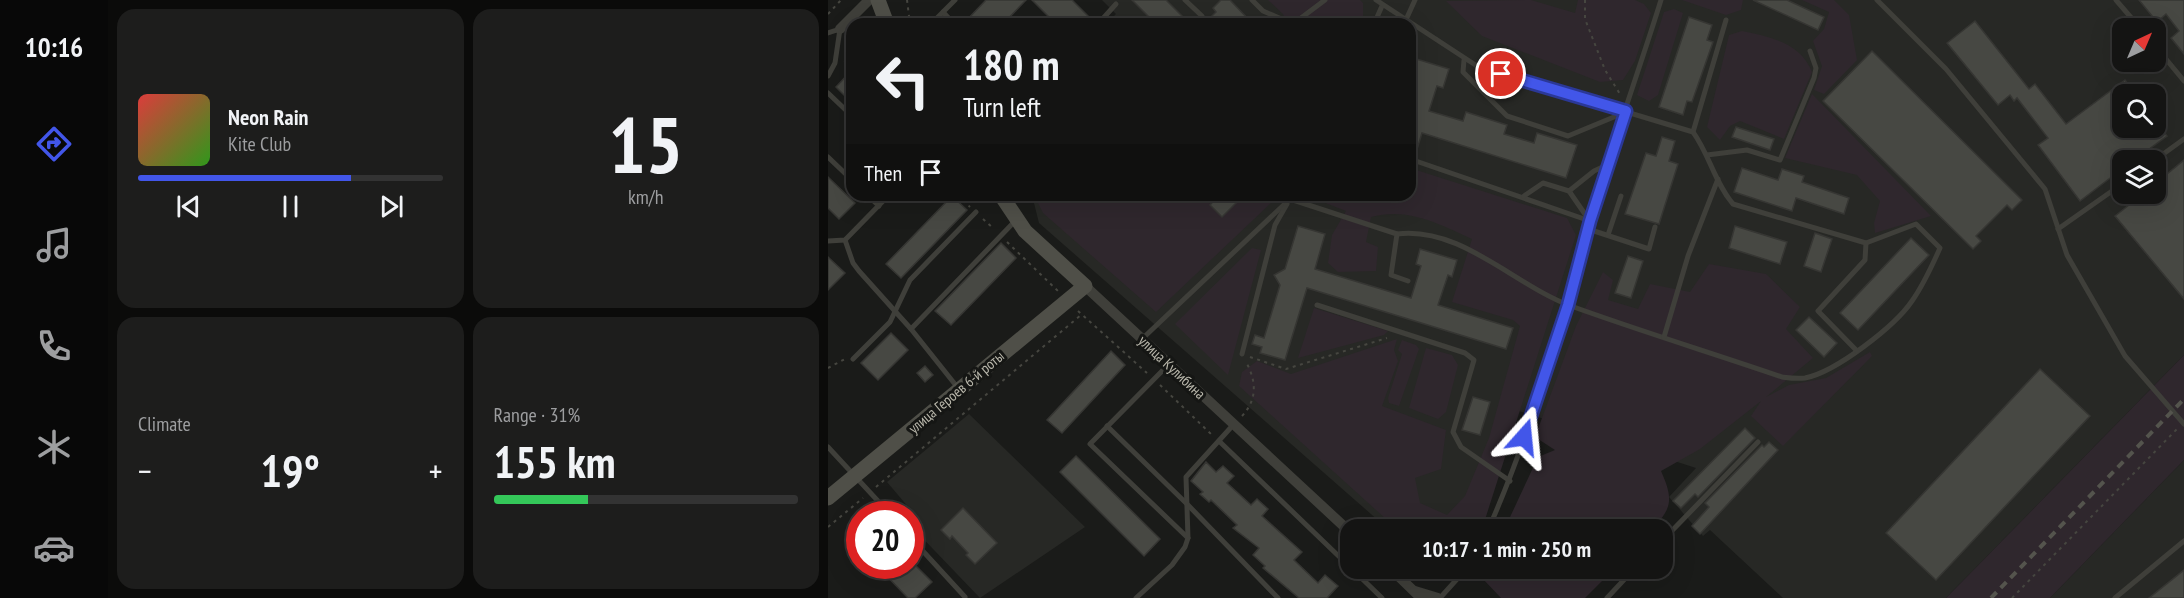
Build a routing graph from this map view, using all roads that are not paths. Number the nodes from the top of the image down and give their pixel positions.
1 (869, 0) edge
2 (878, 0) edge
3 (955, 0) edge
4 (1185, 0) edge
5 (1252, 0) edge
6 (1325, 0) edge
7 (1376, 0) edge
8 (1415, 0) edge
9 (1661, 0) edge
10 (1877, 0) edge
11 (2116, 0) edge
12 (1116, 4) dead end
13 (1382, 6) junction
14 (943, 12) junction
15 (1202, 16) dead end
16 (851, 18) edge
17 (884, 18) edge
18 (937, 18) edge
19 (948, 18) edge
20 (1103, 18) edge
21 (1278, 18) edge
22 (1301, 18) edge
23 (1377, 18) edge
24 (1398, 18) edge
25 (1406, 18) edge
26 (2131, 18) edge
27 (1726, 20) dead end
28 (846, 23) edge
29 (840, 29) junction
30 (1416, 30) edge
31 (828, 33) edge
32 (1810, 51) dead end
33 (2166, 59) edge
34 (1464, 60) junction
35 (828, 76) edge
36 (2184, 81) edge
37 (828, 93) edge
38 (846, 110) edge
39 (1626, 111) junction
40 (1693, 132) junction
41 (2184, 139) edge
42 (2166, 152) edge
43 (1707, 155) junction
44 (828, 157) edge
45 (1416, 161) edge
46 (1607, 165) junction
47 (846, 174) edge
48 (1718, 179) junction
49 (1569, 191) junction
50 (2112, 191) edge
51 (1524, 196) junction
52 (1621, 196) dead end
53 (874, 201) edge
54 (884, 201) edge
55 (1005, 201) edge
56 (1285, 201) edge
57 (1287, 201) edge
58 (1304, 201) edge
59 (879, 206) junction
60 (976, 212) road end
61 (1017, 220) junction
62 (1590, 221) junction
63 (1655, 228) dead end
64 (1588, 229) junction
65 (2058, 229) junction
66 (1397, 234) junction
67 (1608, 235) junction
68 (845, 240) junction
69 (828, 241) edge
70 (1866, 243) junction
71 (1408, 281) dead end
72 (1085, 286) junction
73 (1317, 304) dead end
74 (1568, 305) junction
75 (894, 312) junction
76 (911, 329) junction
77 (1664, 337) junction
78 (1142, 339) junction
79 (1857, 351) junction
80 (1242, 354) road end
81 (853, 359) road end
82 (1169, 364) junction
83 (959, 389) junction
84 (2183, 423) edge
85 (1234, 424) junction
86 (1107, 426) junction
87 (1219, 441) junction
88 (1758, 442) dead end
89 (828, 447) edge
90 (855, 476) junction
91 (1510, 481) junction
92 (828, 498) edge
93 (878, 501) edge
94 (1187, 504) junction
95 (1493, 519) edge
96 (1340, 523) edge
97 (1673, 530) edge
98 (1188, 538) junction
99 (2184, 541) edge
100 (924, 552) edge
101 (1340, 557) edge
102 (1362, 579) edge
103 (1401, 579) edge
104 (1457, 579) edge
105 (1625, 579) edge
106 (1418, 595) edge
107 (965, 597) edge
108 (1136, 598) edge
109 (1278, 598) edge
110 (1382, 598) edge
111 (1439, 598) edge
112 (1607, 598) edge
113 (2115, 598) edge

1 - 16 street
2 - 17 street
3 - 14 lane
4 - 15 lane
5 - 21 lane
6 - 22 lane
7 - 13 lane
8 - 25 lane
9 - 39 lane
10 - 65 lane
11 - 26 lane
12 - 20 lane
13 - 23 lane
13 - 24 lane
14 - 18 lane
14 - 19 lane
27 - 40 lane
28 - 29 street
29 - 31 lane
29 - 35 lane
30 - 34 lane
32 - 43 lane
33 - 36 lane
34 - 39 lane
34 - 39 lane
37 - 38 lane
39 - 40 lane
39 - 46 lane
40 - 43 lane
41 - 42 lane
43 - 48 lane
44 - 47 lane
45 - 51 lane
46 - 49 lane
46 - 62 lane
48 - 70 lane
48 - 77 lane
49 - 51 lane
49 - 62 lane
50 - 65 lane
51 - 62 lane
52 - 67 lane
53 - 59 lane
54 - 59 lane
55 - 61 street, улица Кулибина
56 - 78 lane
57 - 80 lane
58 - 66 lane
59 - 68 lane
60 - 75 lane
61 - 72 street, улица Кулибина
61 - 76 lane
62 - 64 lane
63 - 67 lane
64 - 67 lane
64 - 74 lane
65 - 84 lane
66 - 71 lane
66 - 74 lane
68 - 69 lane
68 - 75 lane
70 - 79 lane
70 - 79 lane
72 - 78 street, улица Кулибина
72 - 83 street, улица Героев 6-й роты
73 - 91 lane
74 - 77 lane
74 - 91 lane
75 - 76 lane
75 - 81 lane
76 - 83 lane
77 - 79 lane
78 - 82 street, улица Кулибина
82 - 85 street, улица Кулибина
82 - 86 lane
83 - 90 street, улица Героев 6-й роты
85 - 87 lane
85 - 96 street, улица Кулибина
86 - 94 lane
86 - 98 lane
87 - 94 lane
87 - 101 lane
88 - 97 lane
89 - 90 lane
90 - 92 street, улица Героев 6-й роты
90 - 93 lane
91 - 95 lane
94 - 98 lane
94 - 109 lane
98 - 108 lane
99 - 113 lane
100 - 107 lane
102 - 110 lane
103 - 106 street
104 - 111 lane
105 - 112 lane
106 - 111 street

